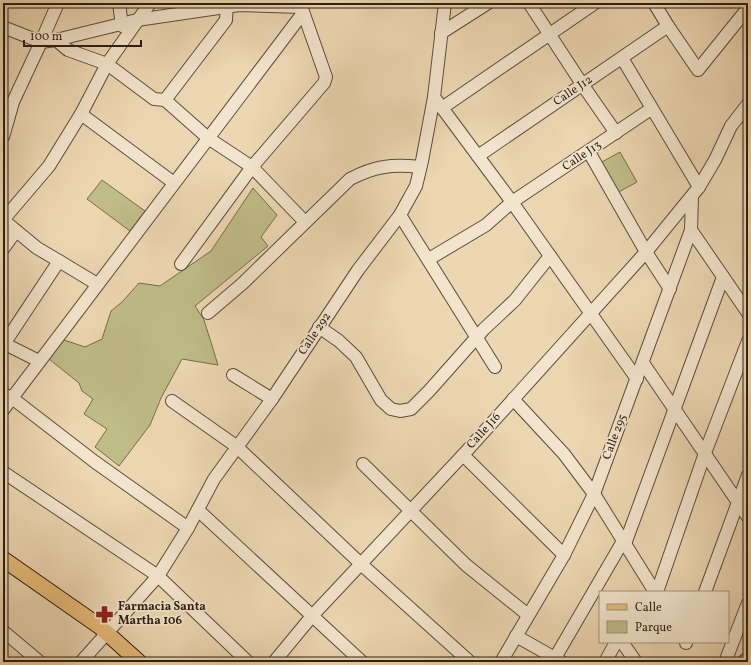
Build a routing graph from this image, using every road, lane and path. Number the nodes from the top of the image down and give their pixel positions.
1 (58, 3) edge
2 (119, 3) edge
3 (150, 3) edge
4 (445, 3) edge
5 (488, 3) edge
6 (529, 3) edge
7 (595, 3) edge
8 (654, 3) edge
9 (228, 5) edge
10 (301, 8) edge
11 (748, 8) edge
12 (137, 20) junction
13 (122, 26) junction
14 (668, 26) junction
15 (3, 27) edge
16 (441, 33) junction
17 (550, 35) junction
18 (56, 40) junction
19 (41, 42) junction
20 (622, 58) junction
21 (107, 64) junction
22 (582, 84) junction
23 (434, 97) junction
24 (8, 100) edge
25 (165, 100) junction
26 (748, 104) edge
27 (442, 108) junction
28 (651, 109) junction
29 (81, 114) junction
30 (616, 133) junction
31 (3, 137) edge
32 (208, 138) junction
33 (588, 152) junction
34 (478, 156) junction
35 (252, 167) junction
36 (420, 167) junction
37 (174, 183) junction
38 (699, 187) junction
39 (692, 197) junction
40 (512, 202) junction
41 (400, 215) junction
42 (3, 220) edge
43 (305, 222) junction
44 (691, 230) junction
45 (16, 231) junction
46 (3, 249) edge
47 (646, 252) junction
48 (550, 256) junction
49 (429, 259) junction
50 (59, 261) junction
51 (181, 264) dead end
52 (723, 278) junction
53 (97, 284) junction
54 (670, 289) junction
55 (748, 312) edge
56 (208, 313) dead end
57 (591, 314) junction
58 (319, 328) junction
59 (477, 337) junction
60 (748, 341) edge
61 (3, 343) edge
62 (39, 361) junction
63 (643, 363) junction
64 (495, 367) dead end
65 (233, 375) dead end
66 (637, 379) junction
67 (7, 396) edge
68 (272, 399) junction
69 (513, 399) junction
70 (172, 400) dead end
71 (3, 410) edge
72 (675, 410) junction
73 (236, 446) junction
74 (705, 453) junction
75 (463, 455) junction
76 (363, 464) dead end
77 (3, 472) edge
78 (748, 474) edge
79 (594, 494) junction
80 (738, 502) junction
81 (198, 510) junction
82 (411, 510) junction
83 (748, 517) edge
84 (188, 528) junction
85 (624, 543) junction
86 (564, 555) junction
87 (3, 560) edge
88 (361, 564) junction
89 (158, 576) junction
90 (651, 590) edge
91 (705, 591) edge
92 (748, 603) edge
93 (528, 614) junction
94 (312, 616) junction
95 (3, 631) edge
96 (107, 632) junction
97 (516, 636) junction
98 (615, 643) edge
99 (623, 643) edge
100 (559, 660) edge
101 (748, 660) edge
102 (40, 662) edge
103 (81, 662) edge
104 (139, 662) edge
105 (248, 662) edge
106 (274, 662) edge
107 (362, 662) edge
108 (470, 662) edge
109 (501, 662) edge
110 (605, 662) edge
111 (636, 662) edge
112 (727, 662) edge
113 (745, 662) edge

1 - 19 street
2 - 13 street
3 - 12 street
4 - 16 street, Calle 292
5 - 16 street
6 - 17 street
7 - 17 street
8 - 14 street
9 - 10 street
9 - 12 street
9 - 25 street
10 - 32 street
10 - 35 street
11 - 14 street
12 - 13 street
12 - 21 street
13 - 18 street
14 - 20 street, Calle J12
15 - 19 street
16 - 23 street, Calle 292
17 - 22 street
17 - 27 street
18 - 19 street
18 - 21 street
19 - 24 street
20 - 22 street, Calle J12
20 - 28 street
21 - 25 street
21 - 29 street
22 - 30 street
22 - 34 street, Calle J12
23 - 27 street
23 - 36 street, Calle 292
24 - 31 street
25 - 32 street
26 - 38 street, Calle J16
27 - 34 street
28 - 30 street, Calle J13
28 - 38 street
29 - 37 street
29 - 42 street
30 - 33 street, Calle J13
32 - 35 street
32 - 37 street
33 - 40 street, Calle J13
33 - 47 street
34 - 40 street
35 - 43 street
35 - 51 street
36 - 41 street, Calle 292
36 - 43 street
37 - 53 street
38 - 39 street, Calle J16
39 - 44 street, Calle 295
39 - 47 street, Calle J16
40 - 48 street
40 - 49 street, Calle J13
41 - 49 street
41 - 58 street, Calle 292
42 - 45 street
43 - 56 street
44 - 52 street
44 - 54 street, Calle 295
45 - 46 street
45 - 50 street
47 - 54 street
47 - 57 street, Calle J16
48 - 57 street
48 - 59 street
49 - 59 street
50 - 53 street
50 - 61 street
52 - 55 street
52 - 72 street
53 - 62 street
54 - 63 street, Calle 295
57 - 66 street
57 - 69 street, Calle J16
58 - 59 street
58 - 68 street, Calle 292
59 - 64 street
60 - 74 street
61 - 62 street
62 - 67 street
63 - 66 street, Calle 295
63 - 72 street
65 - 68 street
66 - 79 street, Calle 295
67 - 71 street
67 - 84 street
68 - 73 street, Calle 292
69 - 75 street, Calle J16
69 - 79 street
70 - 73 street
72 - 74 street
72 - 85 street
73 - 81 street, Calle 292
73 - 88 street
74 - 80 street
74 - 90 street
75 - 82 street, Calle J16
75 - 86 street
76 - 82 street
77 - 89 street
78 - 80 street
79 - 85 street
79 - 86 street, Calle 295
80 - 83 street
80 - 91 street
81 - 84 street, Calle 292
81 - 94 street
82 - 88 street, Calle J16
82 - 93 street
84 - 89 street, Calle 292
85 - 90 street
85 - 100 street
86 - 93 street, Calle 295
87 - 96 main road
88 - 94 street, Calle J16
88 - 108 street
89 - 96 street, Calle 292
89 - 105 street
92 - 112 street
93 - 97 street, Calle 295
94 - 106 street, Calle J16
94 - 107 street
95 - 102 street
96 - 103 street, Calle 292
96 - 104 main road
97 - 100 street
97 - 109 street, Calle 295
98 - 110 street
99 - 111 street
101 - 113 main road

